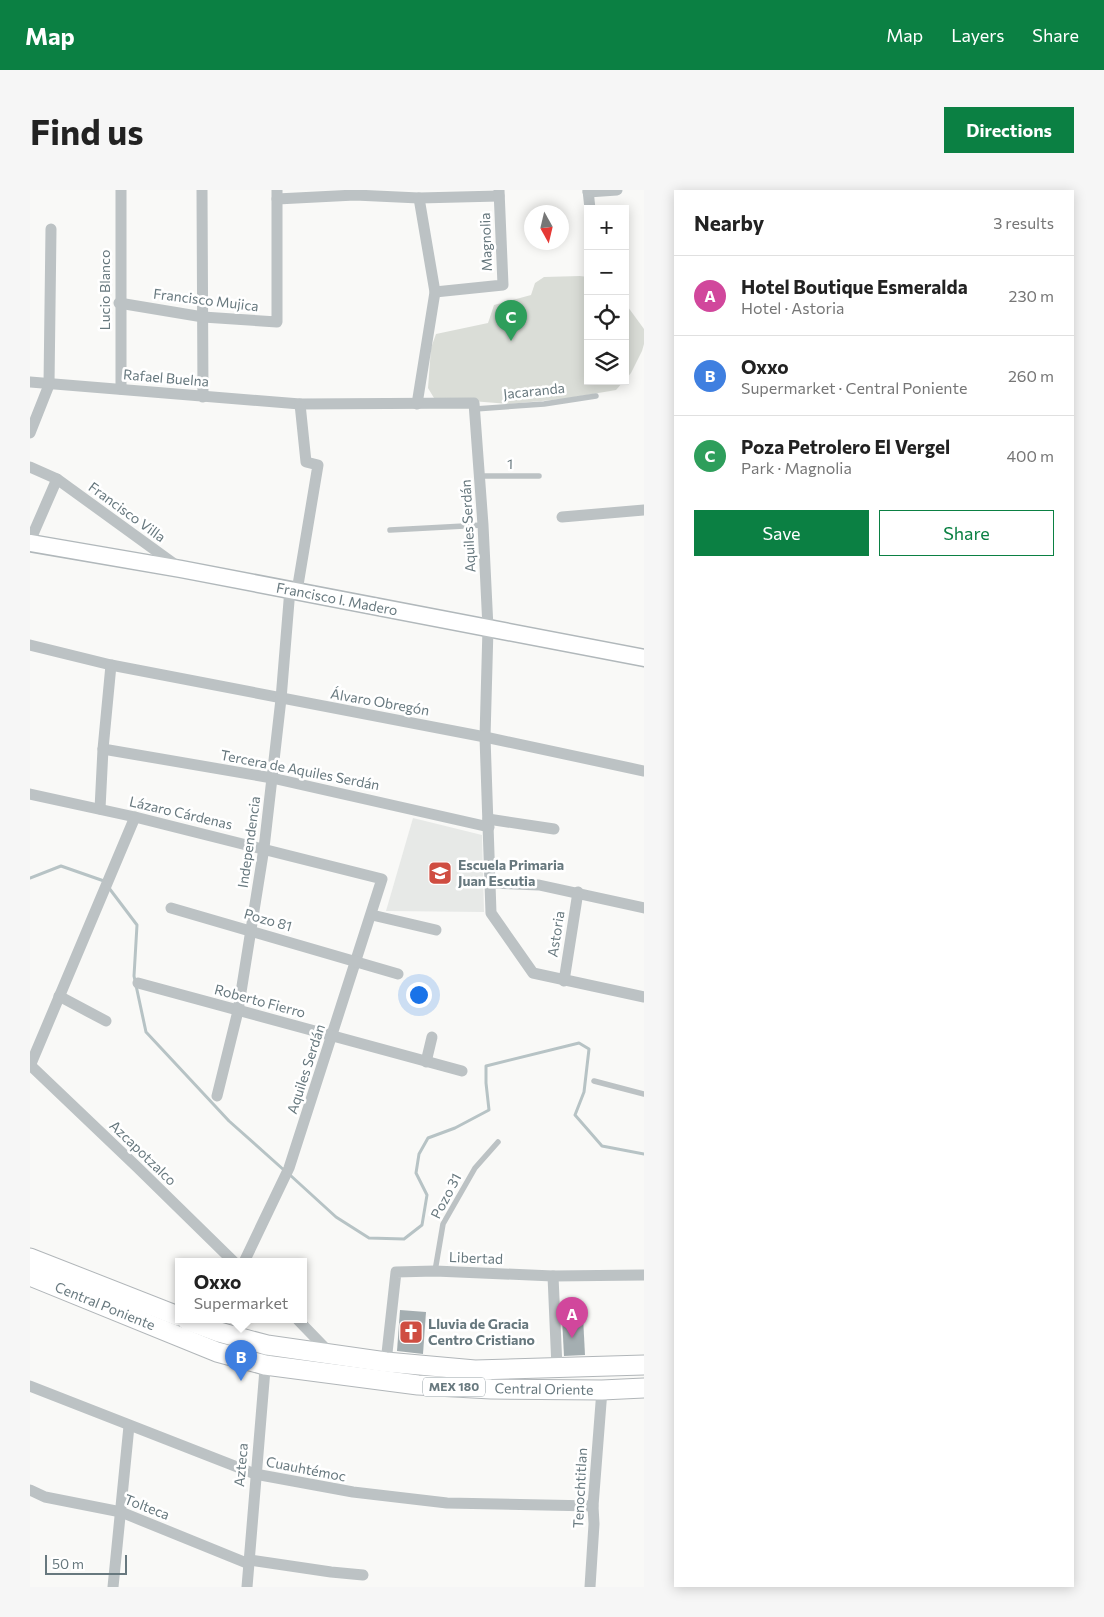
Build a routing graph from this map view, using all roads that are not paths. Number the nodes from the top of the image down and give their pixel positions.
1 (121, 190) edge
2 (202, 190) edge
3 (617, 190) edge
4 (588, 191) edge
5 (499, 193) edge
6 (277, 194) edge
7 (419, 198) junction
8 (590, 205) edge
9 (51, 229) dead end
10 (435, 292) junction
11 (120, 303) junction
12 (203, 317) junction
13 (30, 382) edge
14 (49, 385) junction
15 (121, 389) junction
16 (596, 396) dead end
17 (203, 397) junction
18 (300, 404) junction
19 (417, 404) junction
20 (475, 409) junction
21 (30, 433) edge
22 (30, 467) edge
23 (480, 476) junction
24 (539, 476) dead end
25 (57, 480) junction
26 (644, 510) edge
27 (562, 517) dead end
28 (483, 525) junction
29 (390, 530) dead end
30 (30, 542) edge
31 (181, 569) junction
32 (294, 590) junction
33 (488, 628) junction
34 (30, 645) edge
35 (644, 658) edge
36 (111, 665) junction
37 (281, 699) junction
38 (485, 736) junction
39 (103, 749) junction
40 (644, 771) edge
41 (272, 778) junction
42 (30, 794) edge
43 (100, 809) junction
44 (135, 816) junction
45 (489, 823) junction
46 (554, 829) dead end
47 (264, 848) junction
48 (382, 879) joint
49 (490, 883) junction
50 (578, 892) junction
51 (171, 908) dead end
52 (644, 908) edge
53 (372, 915) junction
54 (251, 930) junction
55 (436, 930) dead end
56 (357, 961) junction
57 (398, 974) dead end
58 (564, 981) junction
59 (138, 983) dead end
60 (59, 996) junction
61 (644, 997) edge
62 (238, 1011) junction
63 (106, 1021) dead end
64 (333, 1036) junction
65 (432, 1037) dead end
66 (426, 1062) junction
67 (30, 1066) edge
68 (462, 1071) dead end
69 (594, 1081) dead end
70 (644, 1094) edge
71 (217, 1096) dead end
72 (498, 1142) dead end
73 (30, 1258) edge
74 (230, 1258) edge
75 (246, 1258) edge
76 (435, 1271) junction
77 (644, 1275) edge
78 (30, 1276) edge
79 (553, 1276) junction
80 (175, 1315) edge
81 (195, 1323) edge
82 (301, 1323) edge
83 (267, 1345) junction
84 (331, 1354) junction
85 (386, 1362) junction
86 (265, 1365) junction
87 (644, 1365) edge
88 (557, 1368) junction
89 (30, 1386) edge
90 (644, 1388) edge
91 (602, 1390) junction
92 (130, 1426) junction
93 (255, 1474) junction
94 (30, 1490) edge
95 (593, 1506) junction
96 (121, 1512) junction
97 (249, 1562) junction
98 (363, 1575) dead end
99 (113, 1587) edge
100 (247, 1587) edge
101 (590, 1587) edge

1 - 11 street, Lucio Blanco
2 - 12 street
3 - 4 street
4 - 8 street
5 - 7 street
5 - 10 street, Magnolia
6 - 7 street
6 - 12 street, Francisco Mujica
7 - 10 street
9 - 14 street
10 - 19 street
11 - 12 street, Francisco Mujica
11 - 15 street, Lucio Blanco
12 - 17 street
13 - 14 street, Rafael Buelna
14 - 15 street, Rafael Buelna
14 - 21 street
15 - 17 street, Rafael Buelna
16 - 20 lane, Jacaranda
17 - 18 street, Rafael Buelna
18 - 19 street, Rafael Buelna
18 - 32 street, Independencia
19 - 20 street
20 - 23 street, Aquiles Serdán
22 - 25 street, Francisco Villa
23 - 24 lane, 1
23 - 28 street, Aquiles Serdán
25 - 30 street
25 - 31 street, Francisco Villa
26 - 27 street
28 - 29 lane
28 - 33 street, Aquiles Serdán
30 - 31 street, Francisco I. Madero
31 - 32 street, Francisco I. Madero
32 - 33 street, Francisco I. Madero
32 - 37 street, Independencia
33 - 35 street, Francisco I. Madero
33 - 38 street, Aquiles Serdán
34 - 36 street, Álvaro Obregón
36 - 37 street, Álvaro Obregón
36 - 39 street
37 - 38 street, Álvaro Obregón
37 - 41 street, Independencia
38 - 40 street, Álvaro Obregón
38 - 45 street, Aquiles Serdán
39 - 41 street, Tercera de Aquiles Serdán
39 - 43 street
41 - 45 street, Tercera de Aquiles Serdán
41 - 47 street, Independencia
42 - 43 street, Lázaro Cárdenas
43 - 44 street, Lázaro Cárdenas
44 - 47 street, Lázaro Cárdenas
44 - 60 street, Azcapotzalco
45 - 46 street, Tercera de Aquiles Serdán
45 - 49 street, Aquiles Serdán
47 - 48 street, Lázaro Cárdenas
47 - 54 street, Independencia
48 - 53 street, Aquiles Serdán
49 - 50 street
49 - 58 street, Aquiles Serdán
50 - 52 street
50 - 58 street, Astoria
51 - 54 street, Pozo 81
53 - 55 street
53 - 56 street, Aquiles Serdán
54 - 56 street, Pozo 81
54 - 62 street, Independencia
56 - 57 street, Pozo 81
56 - 64 street, Aquiles Serdán
58 - 61 street
59 - 62 street, Roberto Fierro
60 - 63 street
60 - 67 street, Azcapotzalco
62 - 64 street, Roberto Fierro
62 - 71 street, Independencia
64 - 66 street, Roberto Fierro
64 - 75 street, Aquiles Serdán
65 - 66 street
66 - 68 street, Roberto Fierro
67 - 74 street, Azcapotzalco
69 - 70 lane
72 - 76 lane, Pozo 31
73 - 80 main road, Central Poniente
76 - 79 street, Libertad
76 - 85 street, Libertad
77 - 79 street, Libertad
78 - 86 main road, Central Poniente / MEX 180
79 - 88 street
81 - 83 main road, MEX 180
82 - 84 street
83 - 84 main road, Central Oriente / MEX 180
83 - 86 street, Azteca
84 - 85 main road, Central Oriente / MEX 180
85 - 88 main road, Central Oriente / MEX 180
86 - 91 main road, Central Oriente / MEX 180
86 - 93 street, Azteca
87 - 88 main road, Central Oriente / MEX 180
89 - 92 street, Cuauhtémoc
90 - 91 main road, Central Oriente / MEX 180
91 - 95 street, Tenochtitlan
92 - 93 street, Cuauhtémoc
92 - 96 street
93 - 95 street, Cuauhtémoc
93 - 97 street, Azteca
94 - 96 street, Tolteca
95 - 101 street, Tenochtitlan
96 - 97 street, Tolteca
96 - 99 street
97 - 98 street, Tolteca
97 - 100 street, Azteca

